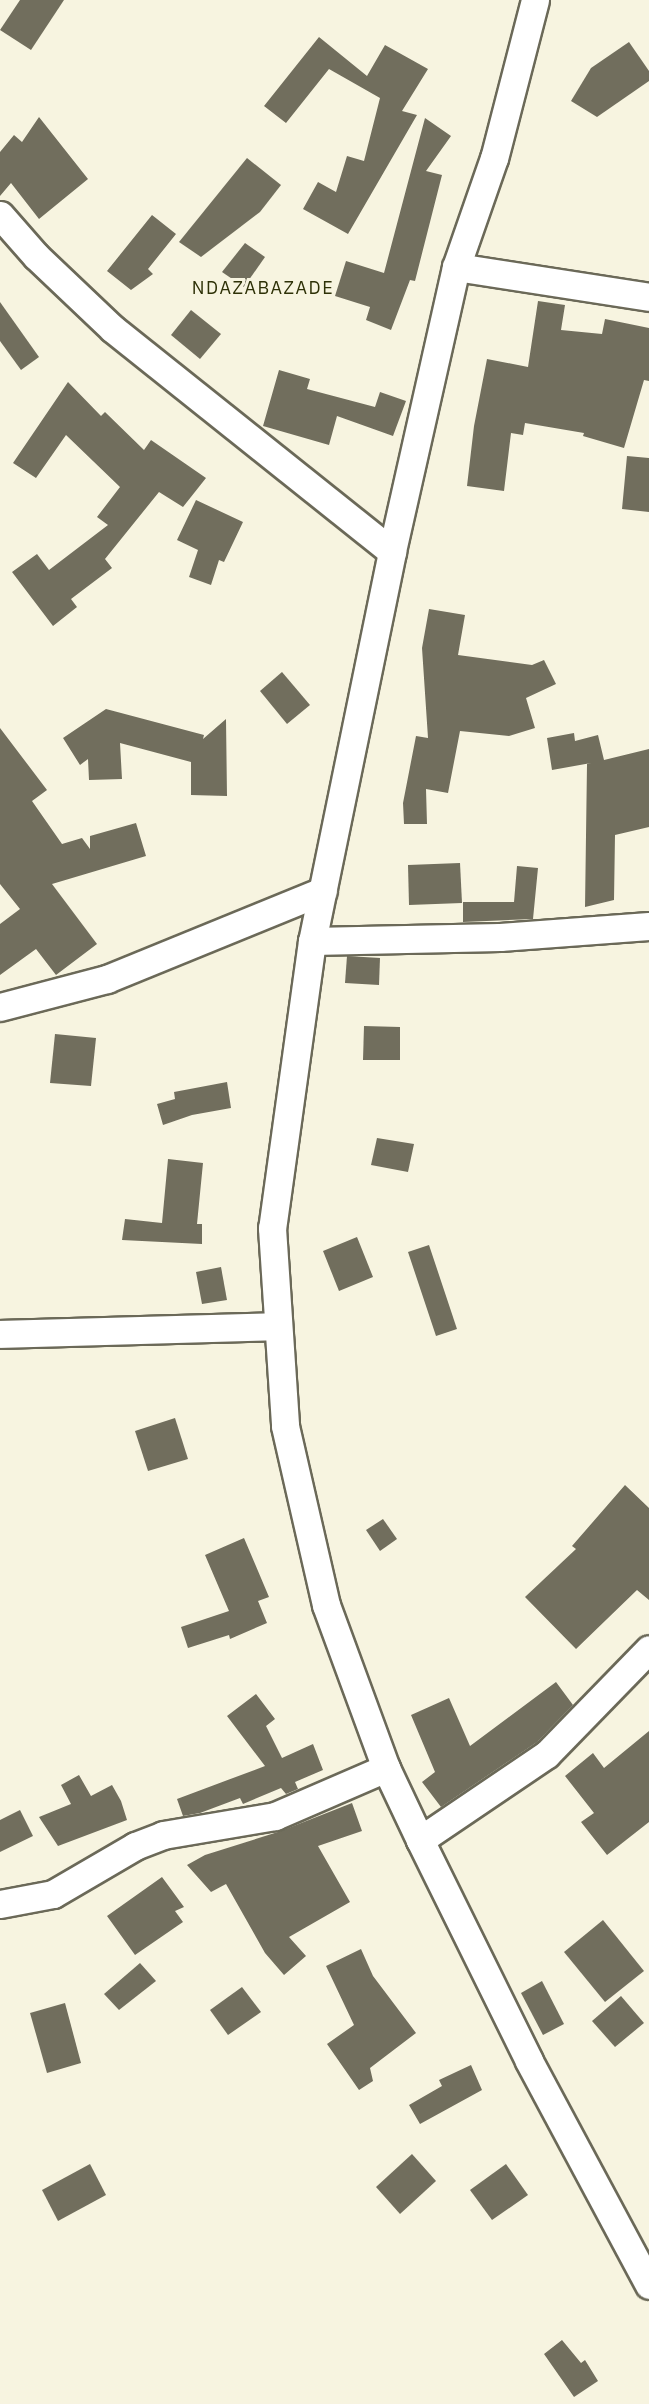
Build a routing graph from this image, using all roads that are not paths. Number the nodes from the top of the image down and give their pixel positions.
1 (536, 0) edge
2 (0, 215) edge
3 (456, 267) junction
4 (649, 297) edge
5 (392, 552) junction
6 (323, 891) junction
7 (649, 926) edge
8 (312, 941) junction
9 (0, 1007) edge
10 (278, 1326) junction
11 (0, 1334) edge
12 (649, 1649) edge
13 (387, 1768) junction
14 (420, 1840) junction
15 (0, 1904) edge
16 (649, 2286) edge

1 - 3 street
2 - 5 street
3 - 4 street
3 - 5 street
5 - 6 street
6 - 8 street
6 - 9 street
7 - 8 street
8 - 10 street
10 - 11 street
10 - 13 street
12 - 14 street
13 - 14 street
13 - 15 street
14 - 16 street

